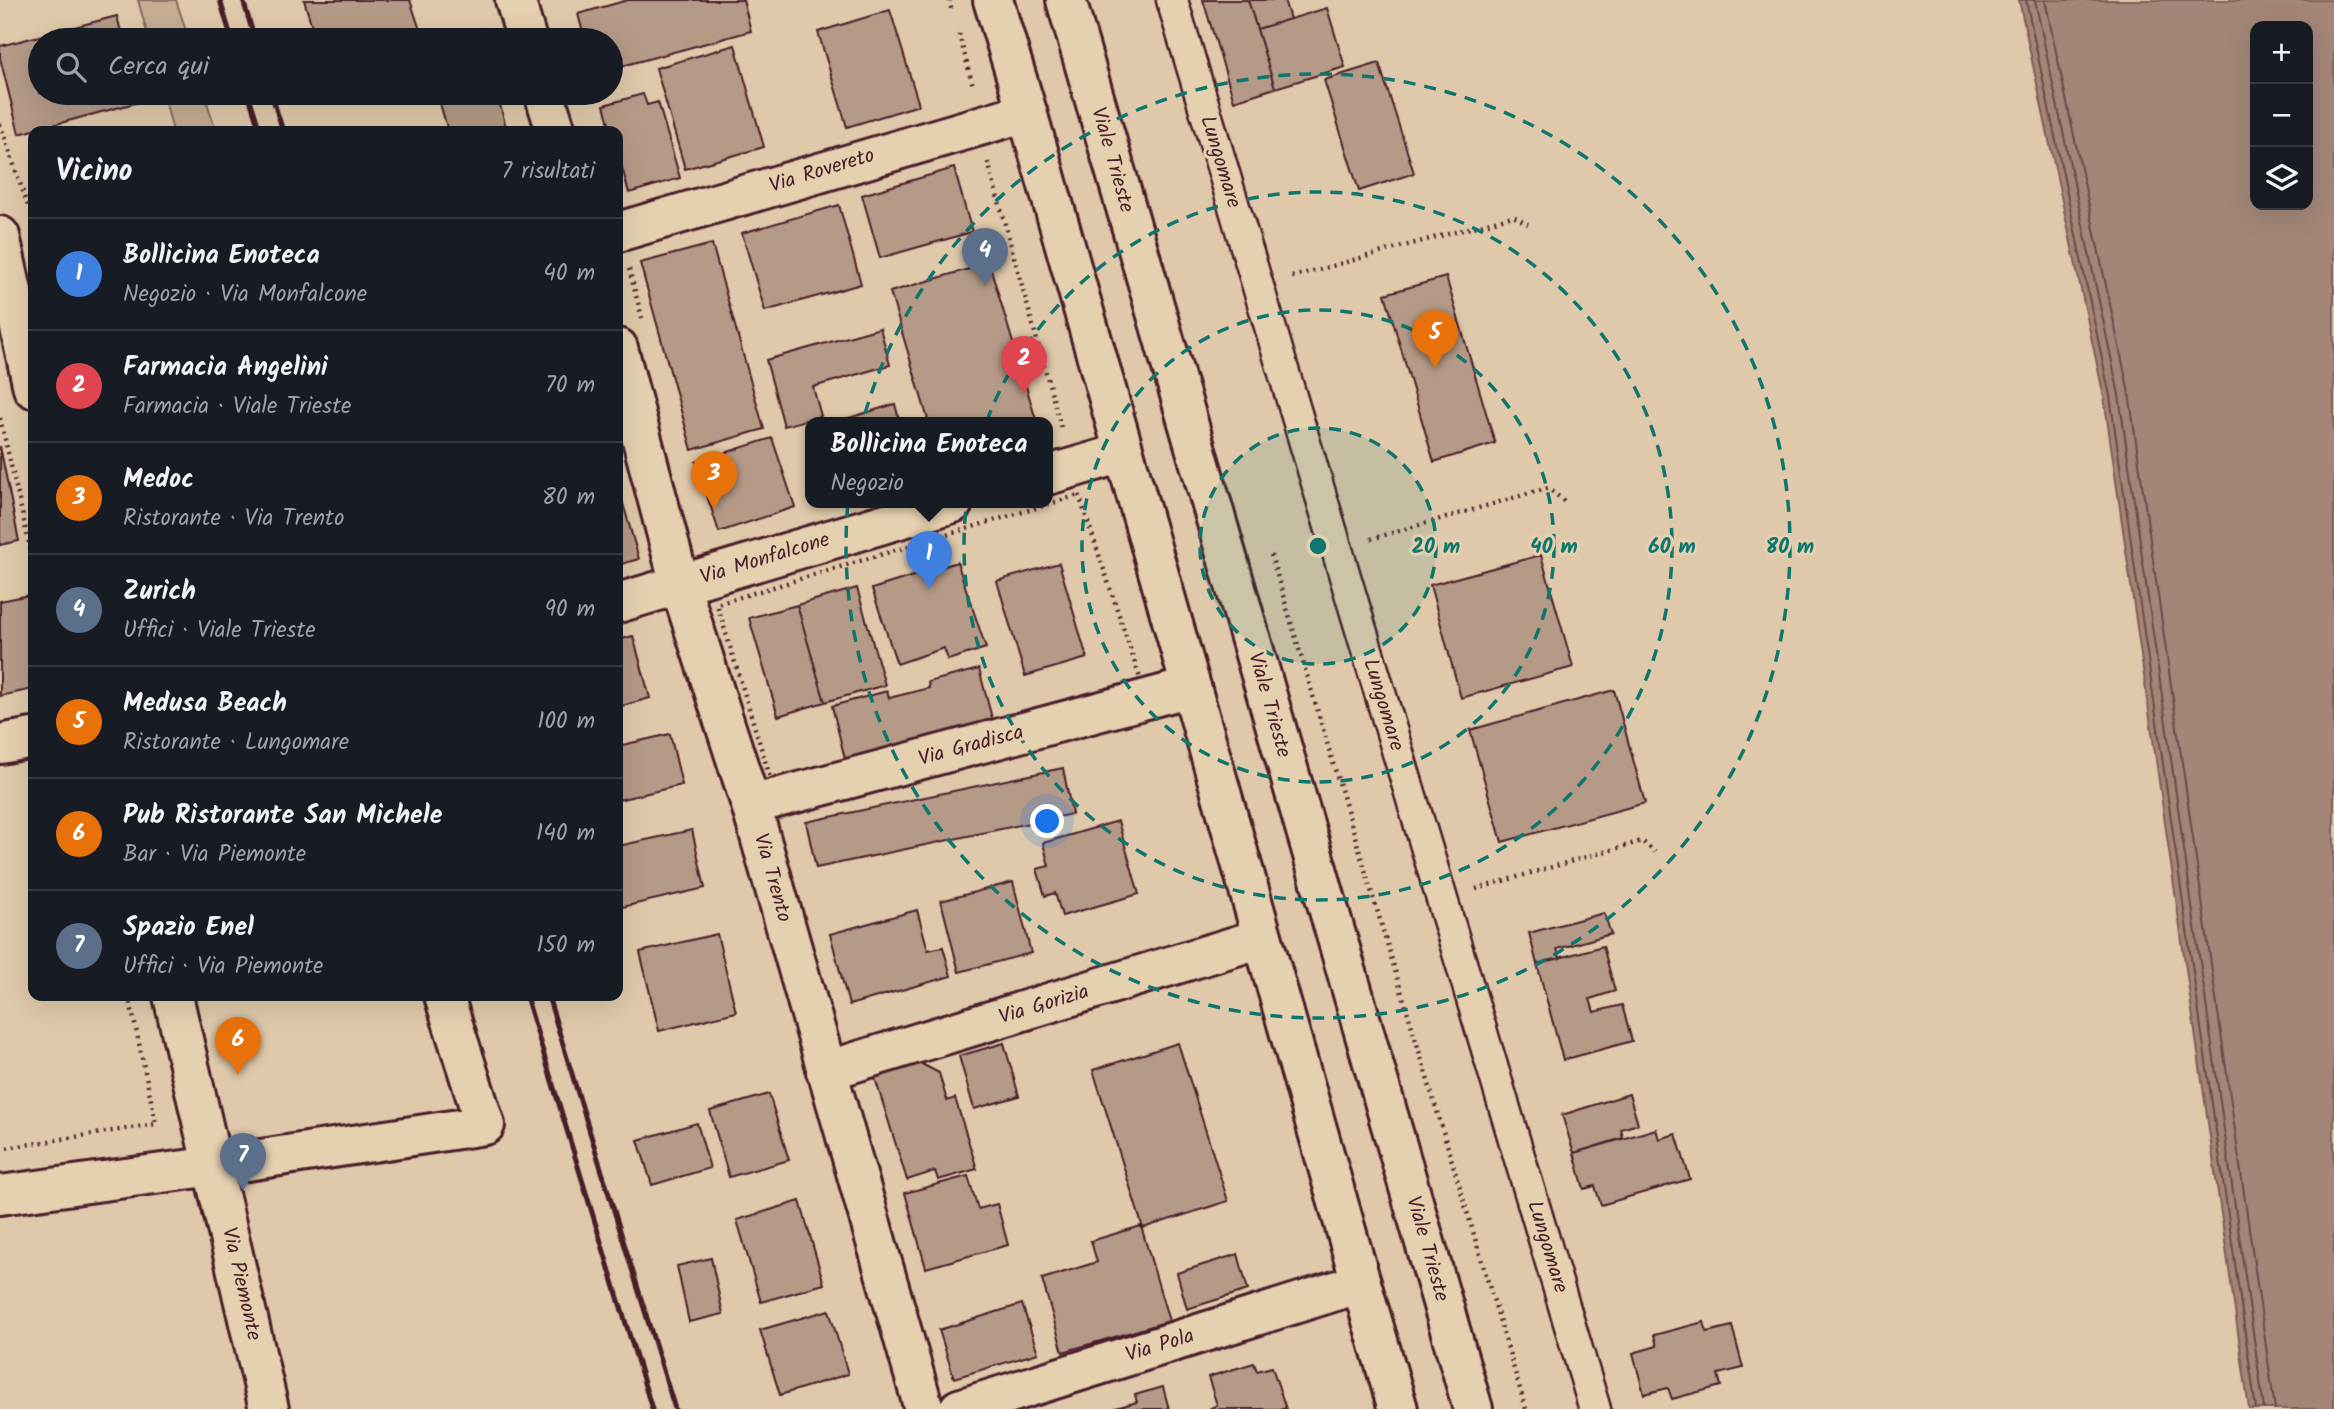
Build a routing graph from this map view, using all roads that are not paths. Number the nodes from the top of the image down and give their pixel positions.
1 (515, 0) edge
2 (993, 0) edge
3 (1066, 0) edge
4 (1172, 0) edge
5 (523, 28) edge
6 (548, 105) edge
7 (1027, 112) junction
8 (554, 126) edge
9 (0, 236) edge
10 (623, 249) edge
11 (631, 339) edge
12 (20, 372) edge
13 (1123, 453) junction
14 (1063, 485) edge
15 (936, 508) edge
16 (680, 585) junction
17 (623, 602) edge
18 (1191, 687) junction
19 (28, 739) edge
20 (0, 744) edge
21 (751, 804) junction
22 (1262, 938) junction
23 (174, 1001) edge
24 (446, 1001) edge
25 (826, 1071) junction
26 (214, 1166) junction
27 (0, 1195) edge
28 (1361, 1283) junction
29 (270, 1409) edge
30 (924, 1409) edge
31 (959, 1409) edge
32 (1398, 1409) edge
33 (1473, 1409) edge
34 (1595, 1409) edge

1 - 5 street
2 - 7 street
3 - 33 street, Viale Trieste
4 - 34 street, Lungomare
6 - 8 street
7 - 10 street, Via Rovereto
7 - 13 street
9 - 12 street
11 - 16 street, Via Trento
13 - 14 street
13 - 18 street
15 - 16 street, Via Monfalcone
16 - 17 street, Via Monfalcone
16 - 21 street, Via Trento
18 - 21 street, Via Gradisca
18 - 22 street
19 - 20 street
21 - 25 street, Via Trento
22 - 25 street, Via Gorizia
22 - 28 street
23 - 26 street, Via Piemonte
24 - 26 street
25 - 30 street, Via Trento
26 - 27 street
26 - 29 street, Via Piemonte
28 - 31 street, Via Pola
28 - 32 street

